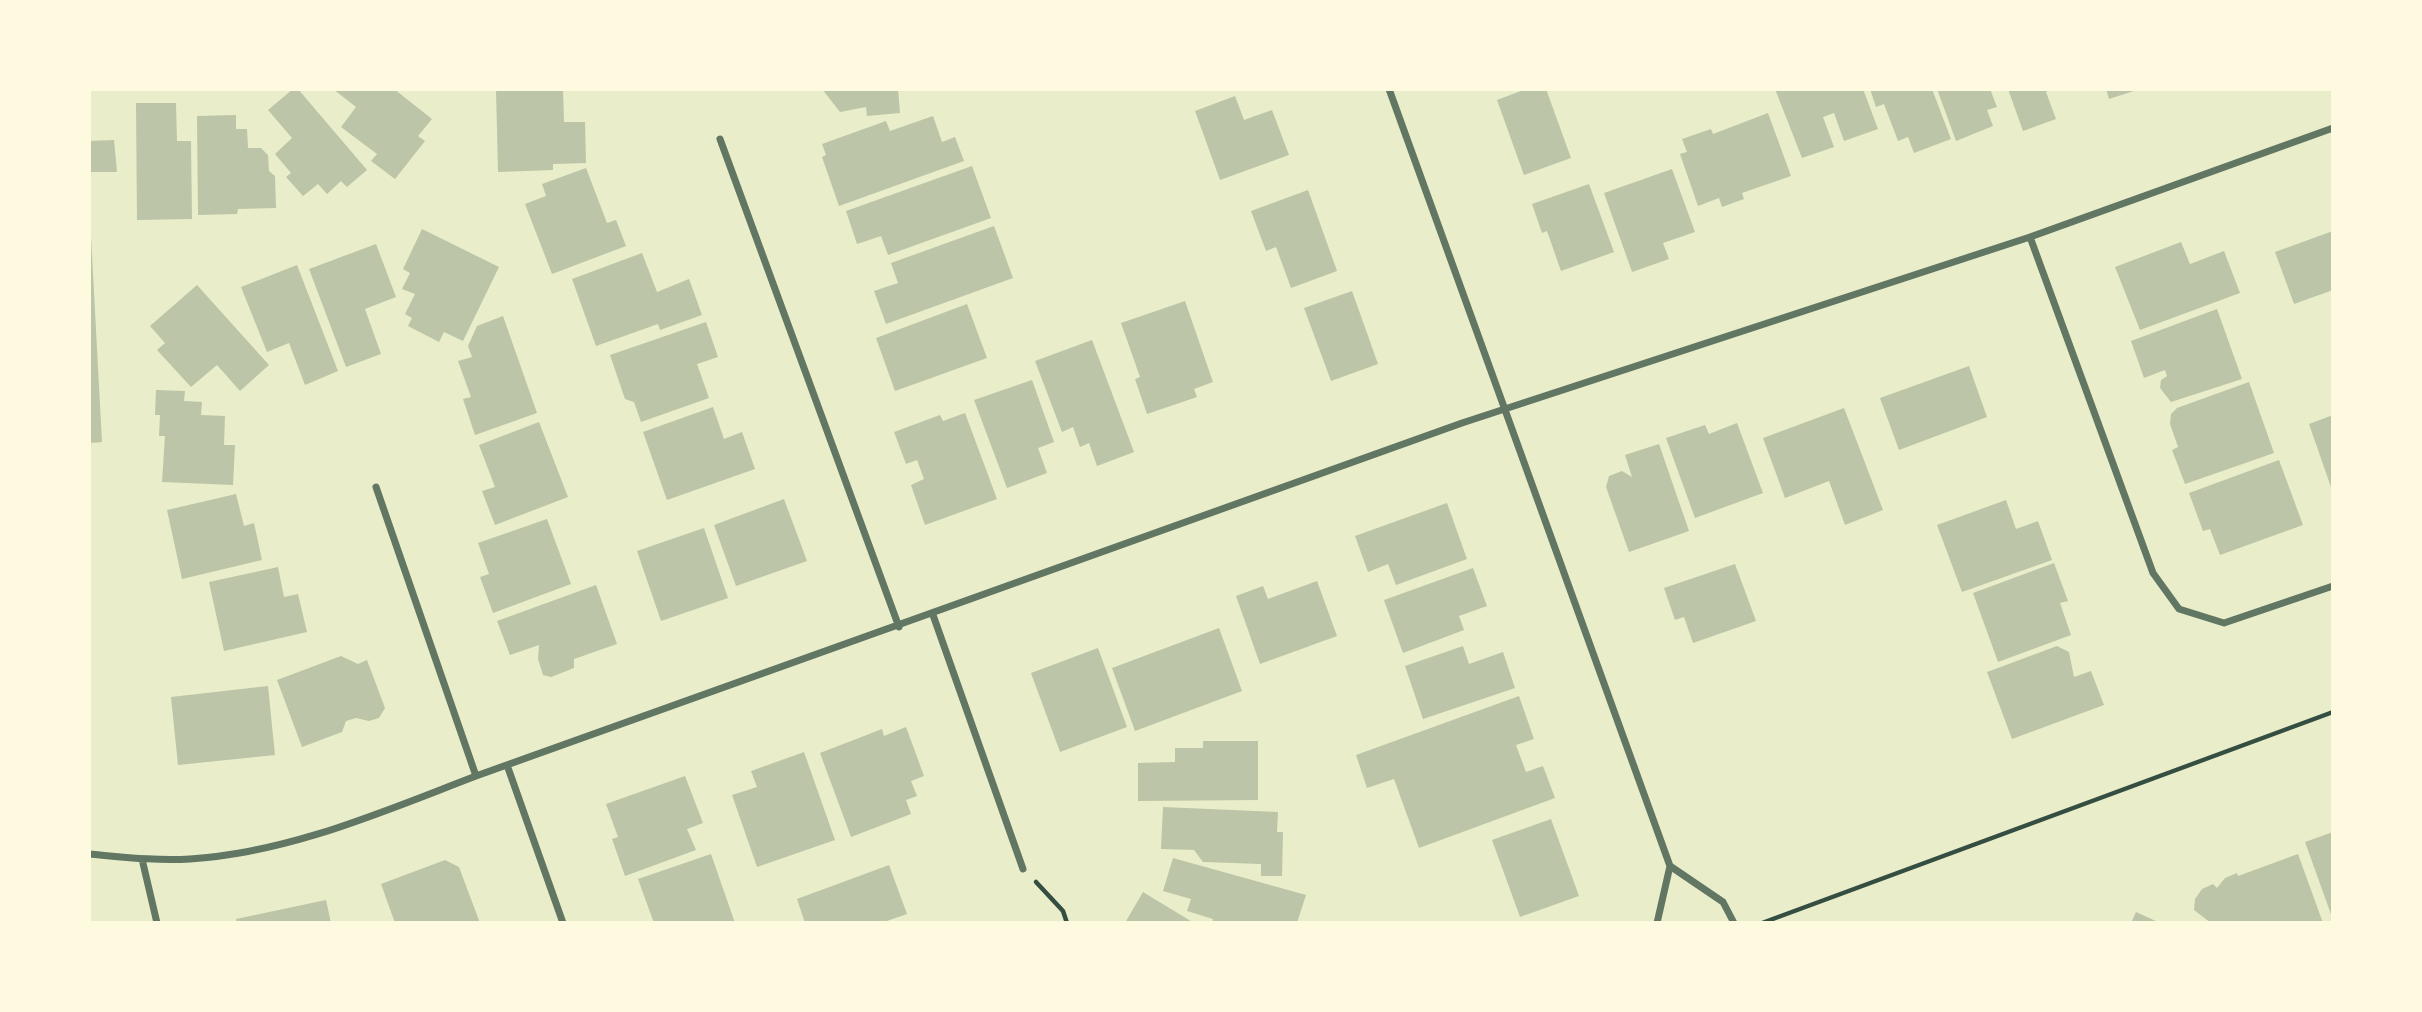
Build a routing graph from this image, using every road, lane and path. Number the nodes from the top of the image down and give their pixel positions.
1 (1389, 89) edge
2 (2333, 128) edge
3 (720, 139) dead end
4 (2030, 237) junction
5 (1503, 410) junction
6 (376, 487) dead end
7 (2333, 586) edge
8 (933, 615) junction
9 (899, 627) junction
10 (2333, 712) edge
11 (507, 765) junction
12 (476, 776) junction
13 (89, 853) edge
14 (142, 859) junction
15 (1670, 866) junction
16 (1023, 869) joint
17 (158, 923) edge
18 (563, 923) edge
19 (1068, 923) edge
20 (1657, 923) edge
21 (1734, 923) edge
22 (1762, 923) edge

1 - 5 street
2 - 4 street
3 - 9 street
4 - 5 street
4 - 7 street
5 - 8 street
5 - 15 street
6 - 12 street
8 - 9 street
8 - 16 street
9 - 11 street
10 - 22 path
11 - 12 street
11 - 18 street
12 - 14 street
13 - 14 street
14 - 17 street
15 - 20 street
15 - 21 street
16 - 19 path

